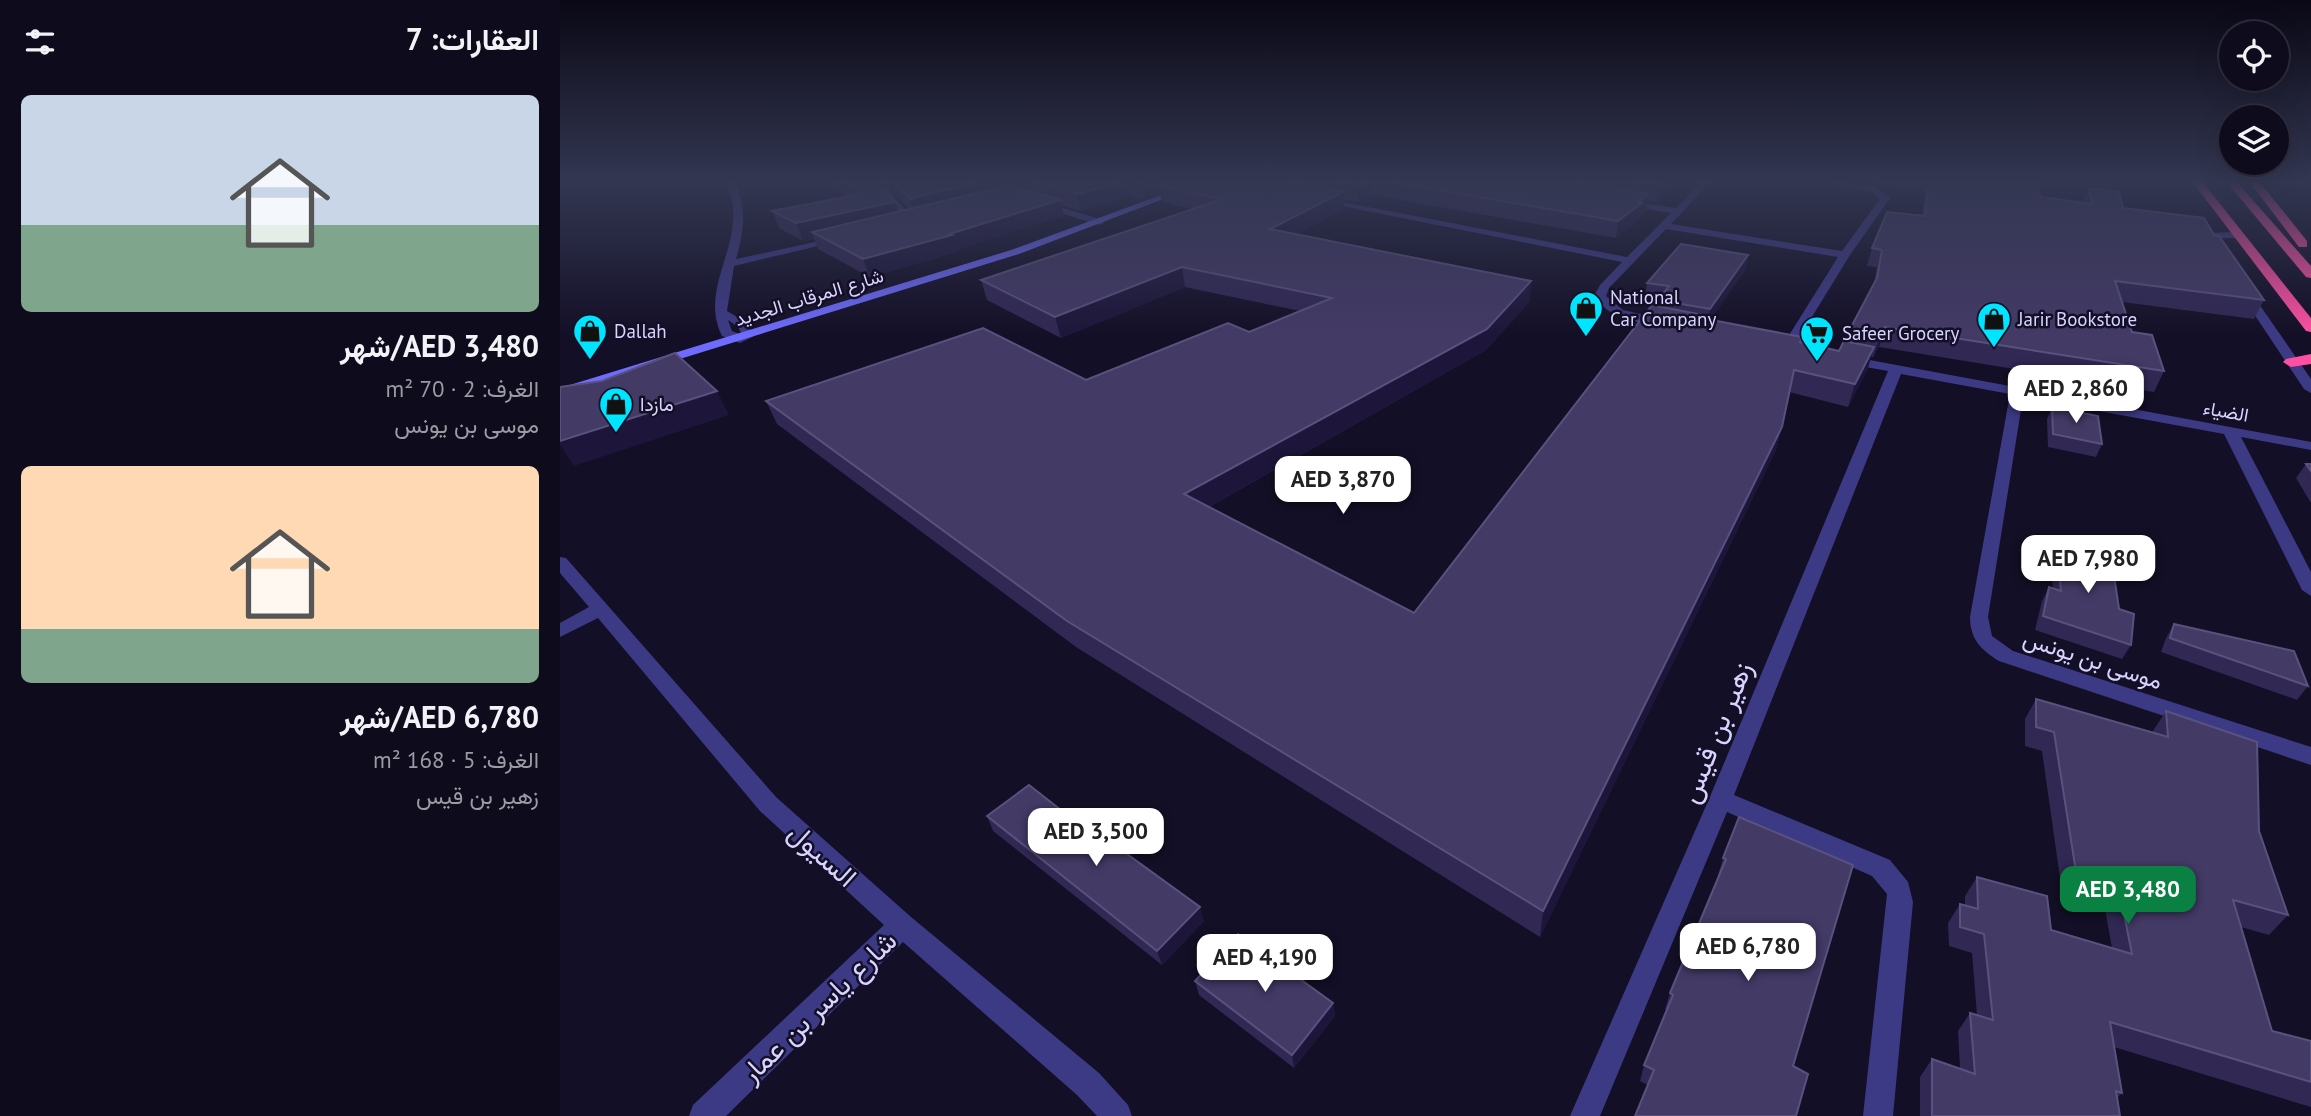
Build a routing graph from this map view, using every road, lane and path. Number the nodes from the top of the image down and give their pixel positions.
1 (736, 232) edge
2 (1070, 232) edge
3 (1483, 232) edge
4 (1659, 232) edge
5 (1703, 232) edge
6 (1861, 232) edge
7 (2236, 232) edge
8 (2275, 232) edge
9 (2295, 232) edge
10 (2238, 235) junction
11 (854, 236) edge
12 (2311, 253) edge
13 (1845, 255) junction
14 (2222, 259) edge
15 (1632, 261) junction
16 (728, 264) junction
17 (2311, 274) edge
18 (2237, 280) edge
19 (1680, 327) edge
20 (2311, 328) edge
21 (744, 337) junction
22 (1774, 345) edge
23 (1787, 348) junction
24 (1801, 350) edge
25 (1842, 358) edge
26 (2311, 359) edge
27 (2291, 362) junction
28 (1896, 369) junction
29 (560, 389) edge
30 (2311, 389) edge
31 (2017, 392) junction
32 (2230, 432) junction
33 (2310, 446) edge
34 (560, 562) edge
35 (2311, 590) edge
36 (602, 608) junction
37 (560, 631) edge
38 (2311, 756) edge
39 (1721, 799) junction
40 (902, 925) junction
41 (704, 1116) edge
42 (1117, 1116) edge
43 (1585, 1116) edge
44 (1878, 1116) edge

1 - 16 street
2 - 21 street, شارع المرقاب الجديد
3 - 15 street
4 - 15 street
5 - 13 street
6 - 13 street
7 - 10 highway
8 - 17 highway
9 - 12 highway
10 - 14 street
10 - 20 highway
11 - 16 street
13 - 23 street
15 - 19 street
16 - 21 street
18 - 27 street
21 - 29 street, شارع المرقاب الجديد
22 - 23 street
23 - 24 street
25 - 28 street, الضياء
26 - 27 highway
27 - 30 street
28 - 31 street, الضياء
28 - 39 street, زهير بن قيس
31 - 32 street, الضياء
31 - 38 street, موسى بن يونس
32 - 33 street, الضياء
32 - 35 street
34 - 36 street, السيول
36 - 37 street
36 - 40 street, السيول
39 - 43 street, زهير بن قيس
39 - 44 street
40 - 41 street, شارع ياسر بن عمار
40 - 42 street, السيول

